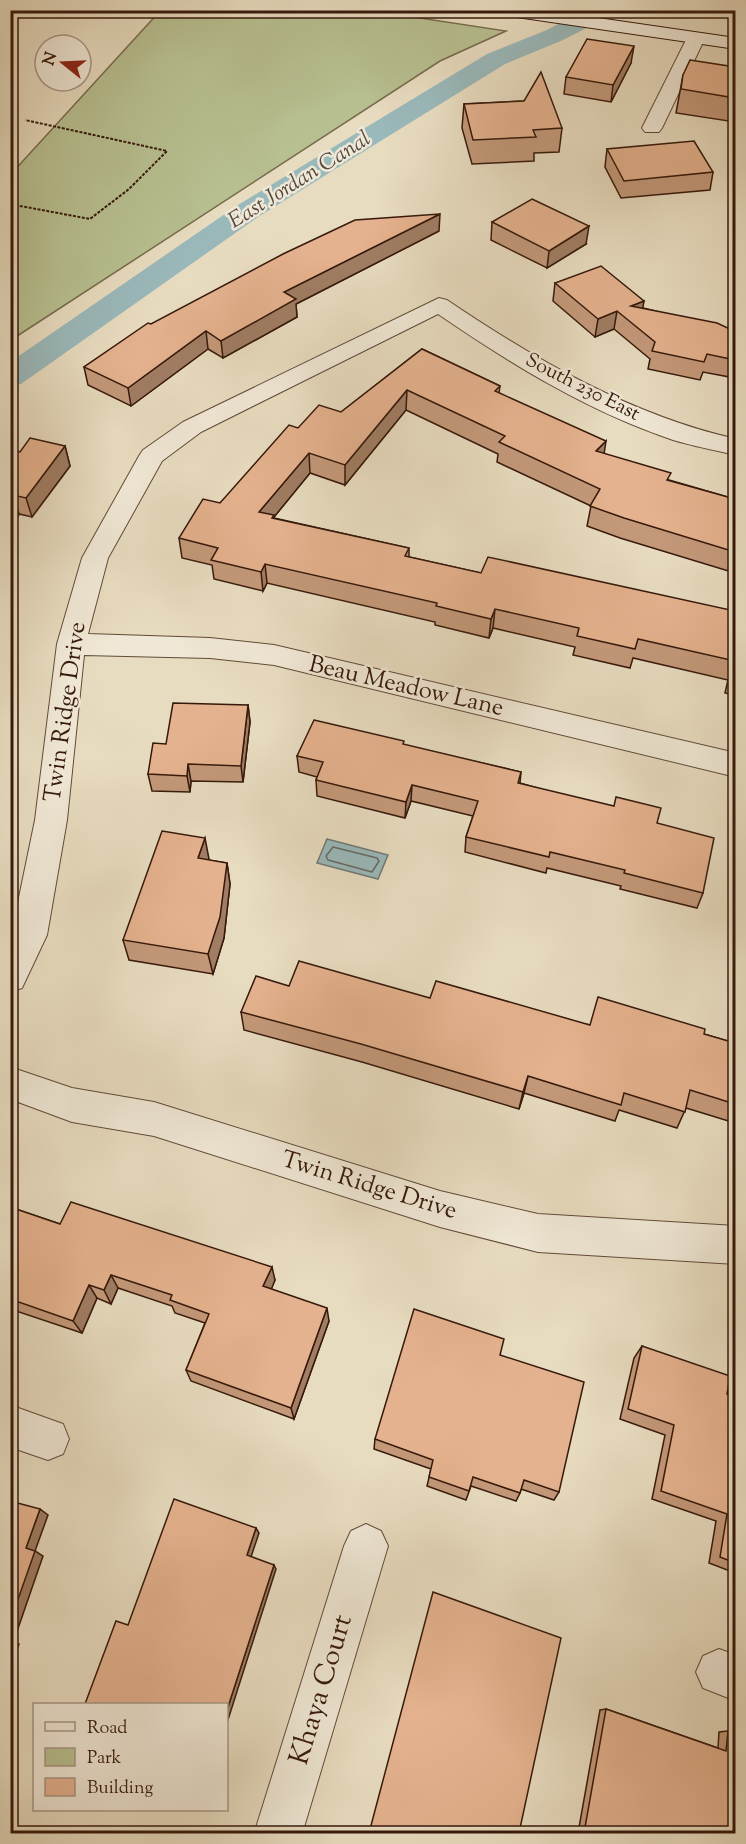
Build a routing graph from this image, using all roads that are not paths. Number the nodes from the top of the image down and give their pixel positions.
1 (503, 10) edge
2 (696, 38) junction
3 (735, 44) edge
4 (652, 128) dead end
5 (439, 305) joint
6 (735, 447) edge
7 (71, 644) junction
8 (735, 765) edge
9 (10, 978) edge
10 (10, 1083) edge
11 (735, 1245) edge
12 (366, 1546) dead end
13 (278, 1833) edge

1 - 2 street
2 - 3 street
2 - 4 street
5 - 6 street, South 230 East
5 - 7 street, Twin Ridge Drive
7 - 8 street, Beau Meadow Lane
7 - 9 street, Twin Ridge Drive
10 - 11 street, Twin Ridge Drive
12 - 13 street, Khaya Court

